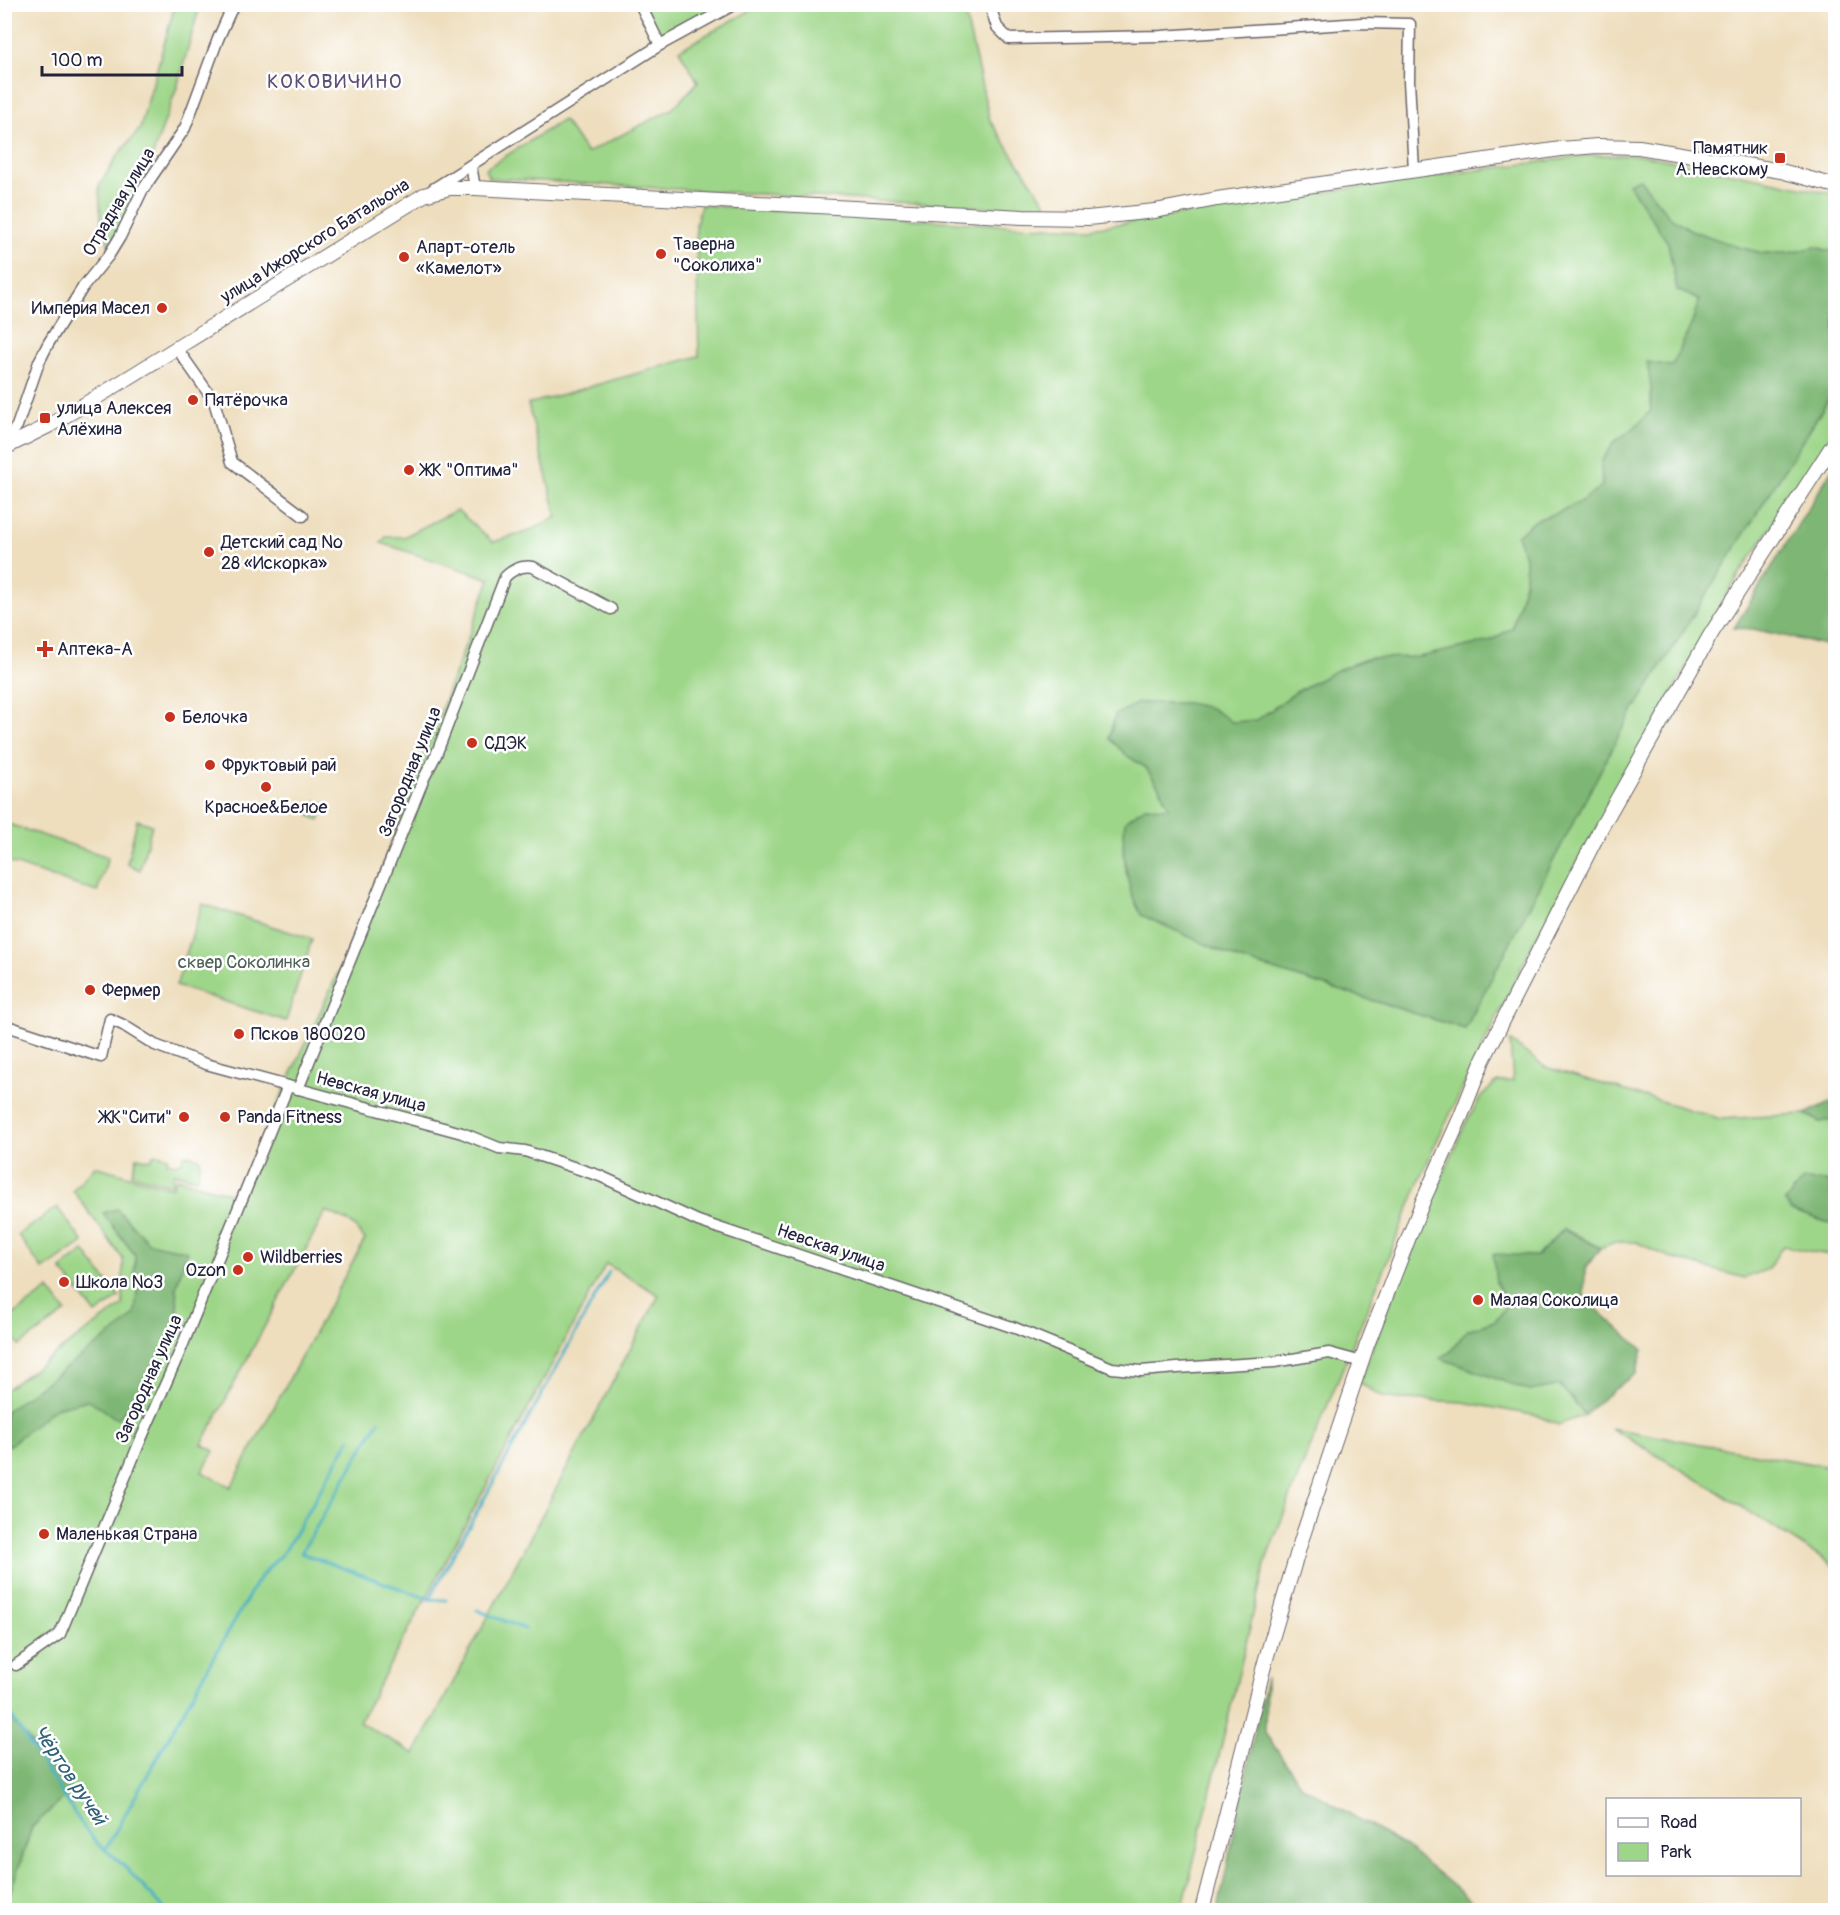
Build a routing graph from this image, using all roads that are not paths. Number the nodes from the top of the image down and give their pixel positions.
1 (235, 4) edge
2 (640, 4) edge
3 (735, 4) edge
4 (994, 4) edge
5 (660, 45) junction
6 (471, 165) junction
7 (1414, 170) junction
8 (1836, 186) edge
9 (475, 188) junction
10 (424, 195) junction
11 (176, 347) junction
12 (1836, 440) edge
13 (4, 446) edge
14 (303, 516) dead end
15 (611, 609) dead end
16 (4, 1025) edge
17 (293, 1087) junction
18 (1362, 1362) junction
19 (16, 1665) dead end
20 (1202, 1911) edge

1 - 13 street, Отрадная улица
2 - 5 street
3 - 5 street, улица Ижорского Батальона
4 - 7 street
5 - 6 street, улица Ижорского Батальона
6 - 9 street
6 - 10 street, улица Ижорского Батальона
7 - 8 street
7 - 9 street
9 - 10 street
10 - 11 street, улица Ижорского Батальона
11 - 13 street, улица Ижорского Батальона
11 - 14 street
12 - 18 street
15 - 17 street, Загородная улица
16 - 17 street, Невская улица
17 - 18 street, Невская улица
17 - 19 street, Загородная улица
18 - 20 street

